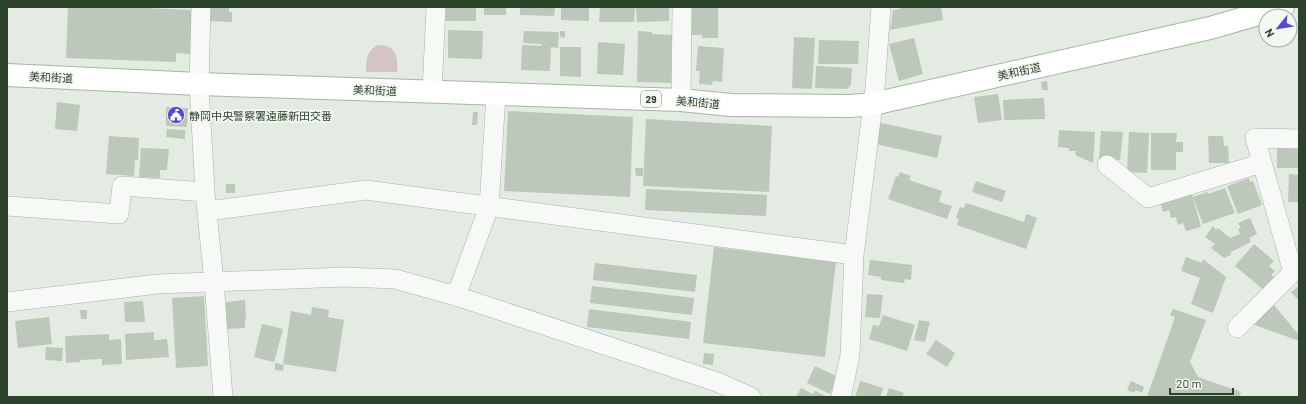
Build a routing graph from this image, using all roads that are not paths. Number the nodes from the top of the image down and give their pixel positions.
1 (201, 7) edge
2 (436, 7) edge
3 (682, 7) edge
4 (881, 7) edge
5 (1283, 7) edge
6 (7, 75) edge
7 (199, 84) junction
8 (432, 92) junction
9 (496, 94) junction
10 (681, 100) junction
11 (874, 104) junction
12 (1299, 139) edge
13 (1262, 163) junction
14 (1107, 165) dead end
15 (205, 192) junction
16 (7, 206) edge
17 (489, 207) junction
18 (208, 211) junction
19 (854, 255) junction
20 (1294, 260) edge
21 (214, 282) junction
22 (456, 296) junction
23 (7, 302) edge
24 (1237, 328) dead end
25 (223, 397) edge
26 (751, 397) edge
27 (841, 397) edge

1 - 7 street
2 - 8 street
3 - 10 street
4 - 11 street
5 - 11 main road, 美和街道 / 29
6 - 7 main road, 美和街道 / 29
7 - 8 main road, 美和街道 / 29
7 - 15 street
8 - 9 main road, 美和街道 / 29
9 - 10 main road, 美和街道 / 29
9 - 17 street
10 - 11 main road, 美和街道 / 29
11 - 19 street
12 - 13 street
13 - 14 street
13 - 20 street
15 - 16 street
15 - 18 street
17 - 18 street
17 - 19 street
17 - 22 street
18 - 21 street
19 - 27 street
20 - 24 street
21 - 22 street
21 - 23 street
21 - 25 street
22 - 26 street

